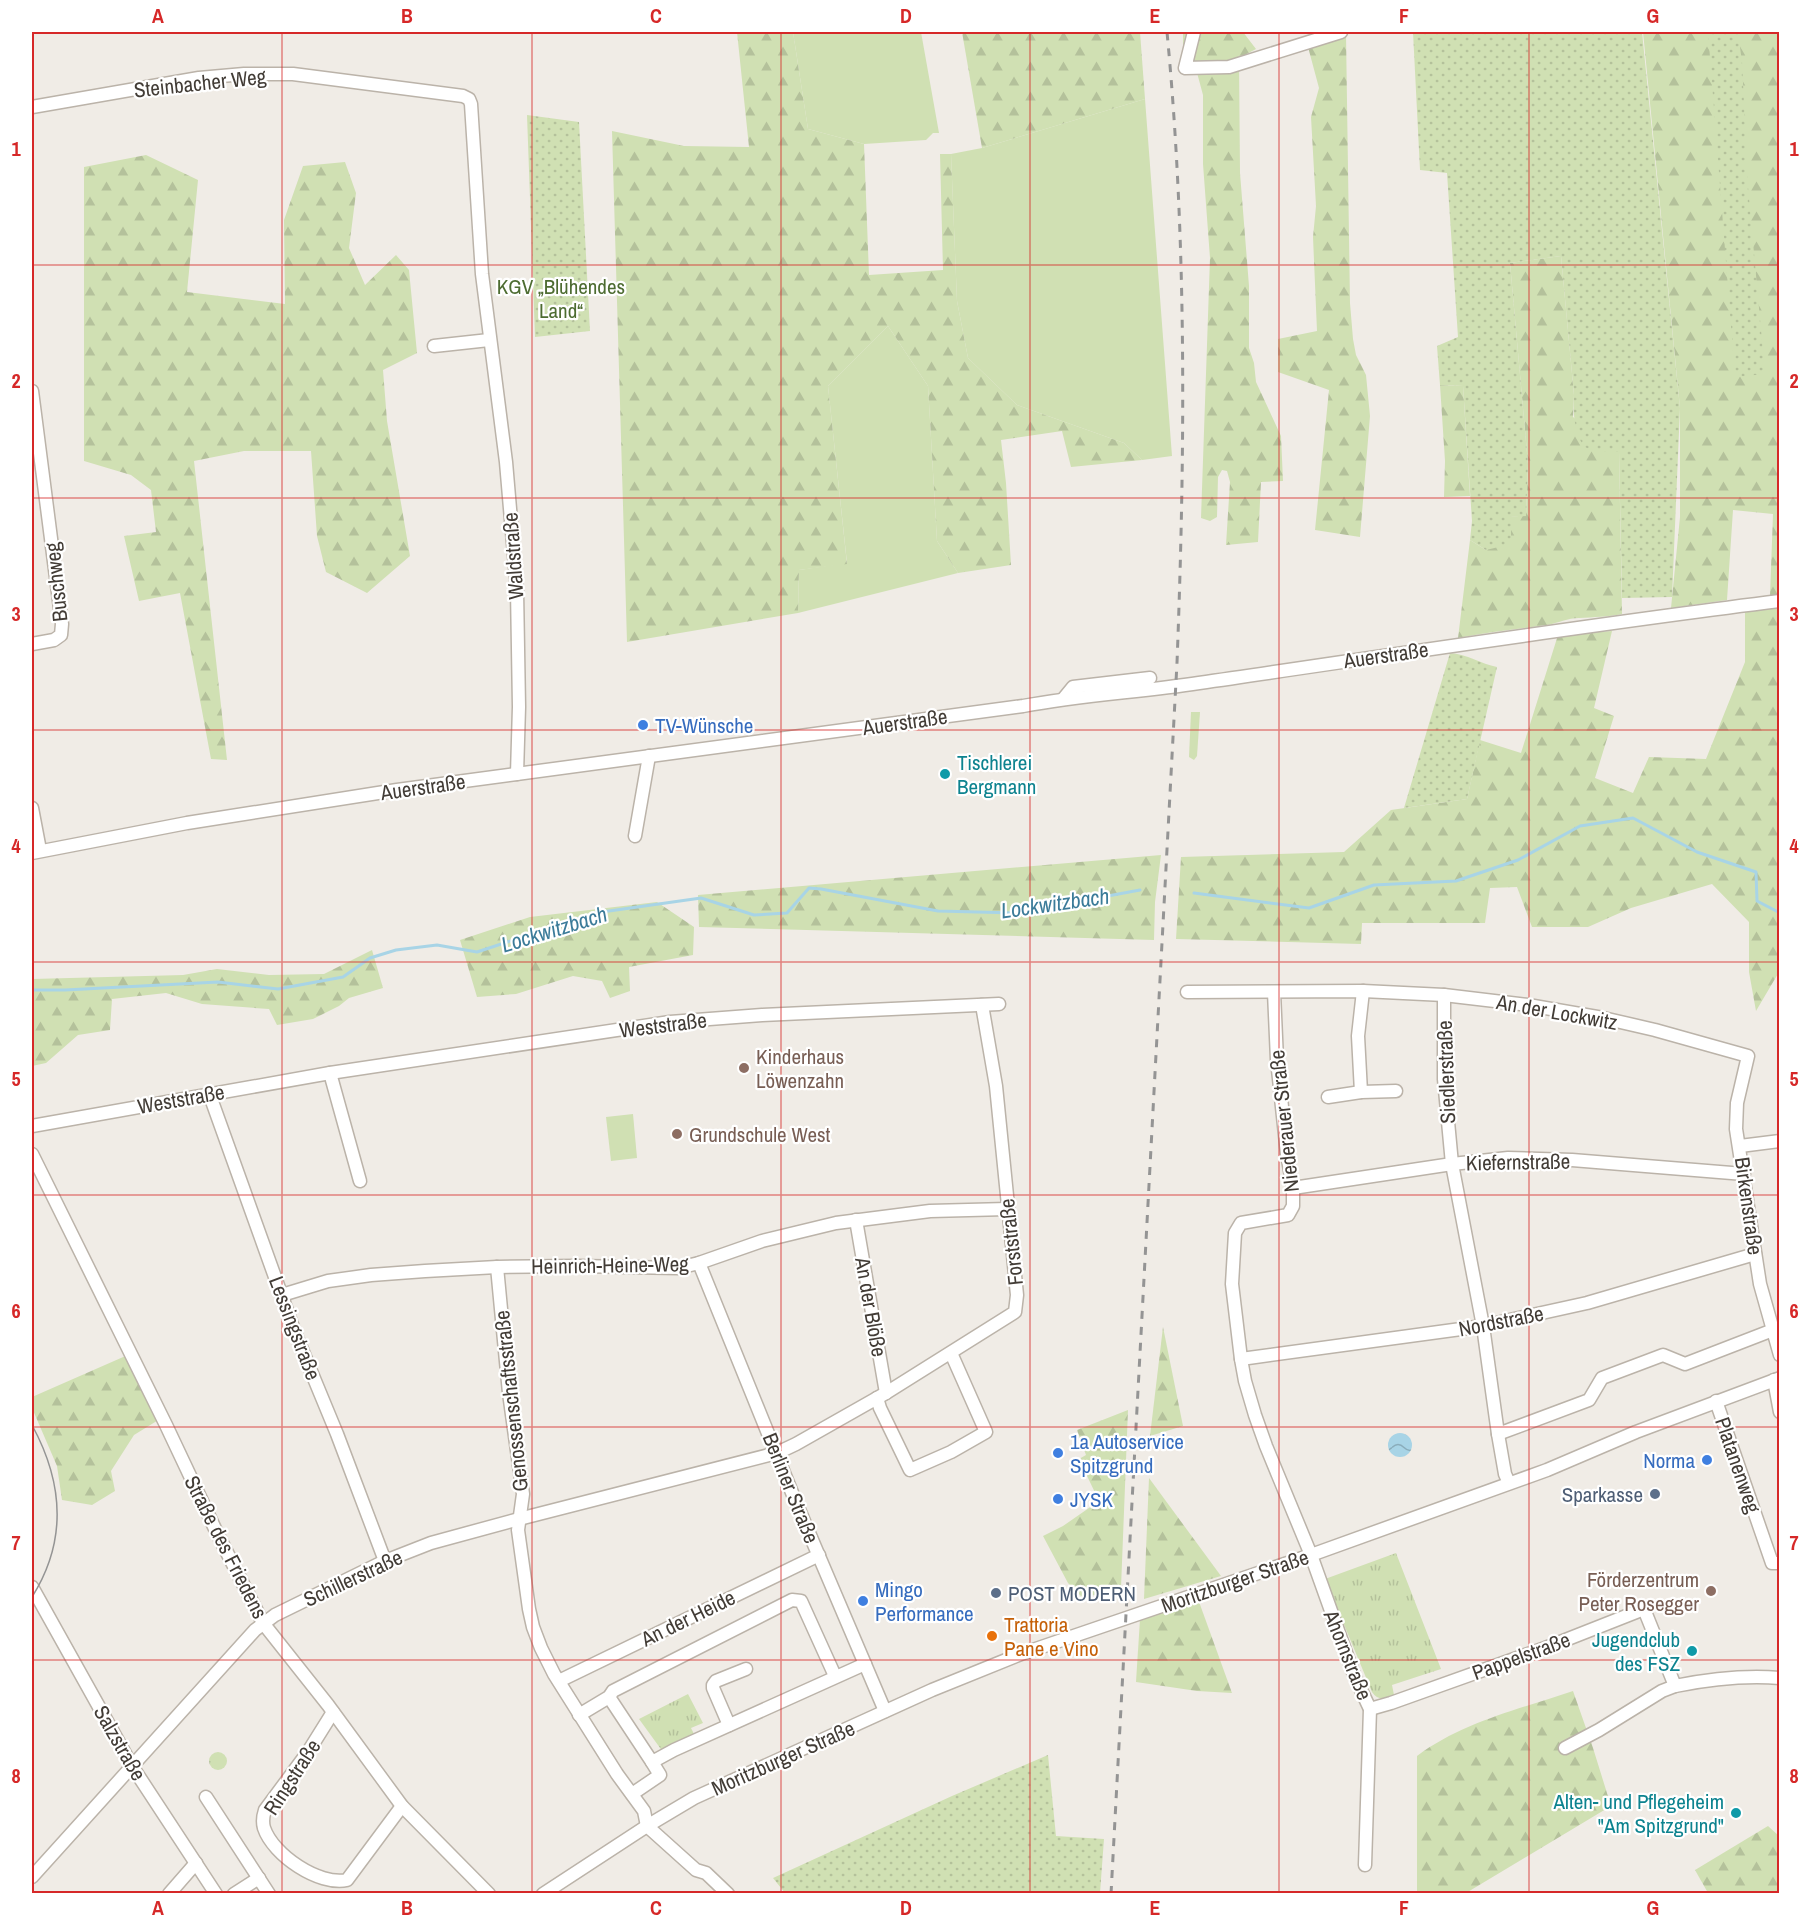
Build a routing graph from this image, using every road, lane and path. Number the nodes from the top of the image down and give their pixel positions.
1 (1194, 32) edge
2 (1341, 32) edge
3 (471, 104) joint
4 (32, 107) edge
5 (489, 340) junction
6 (434, 346) dead end
7 (32, 391) edge
8 (1779, 601) edge
9 (32, 644) edge
10 (1150, 678) dead end
11 (1064, 698) junction
12 (649, 756) junction
13 (517, 774) junction
14 (32, 808) edge
15 (635, 836) dead end
16 (36, 851) edge
17 (1363, 991) junction
18 (1187, 992) dead end
19 (1274, 992) junction
20 (1444, 994) junction
21 (999, 1004) dead end
22 (982, 1005) junction
23 (1748, 1056) joint
24 (330, 1073) junction
25 (1396, 1091) dead end
26 (1361, 1092) junction
27 (209, 1094) junction
28 (1328, 1097) dead end
29 (32, 1126) edge
30 (1779, 1141) edge
31 (1740, 1146) junction
32 (32, 1154) edge
33 (1452, 1164) junction
34 (1744, 1174) junction
35 (360, 1181) dead end
36 (1293, 1188) junction
37 (1007, 1209) junction
38 (856, 1220) junction
39 (1755, 1254) junction
40 (699, 1263) junction
41 (497, 1267) junction
42 (282, 1295) junction
43 (1483, 1326) junction
44 (1773, 1330) junction
45 (951, 1353) junction
46 (1779, 1355) edge
47 (1240, 1359) junction
48 (1776, 1379) edge
49 (882, 1395) junction
50 (1716, 1401) junction
51 (1779, 1412) edge
52 (1498, 1434) junction
53 (777, 1452) junction
54 (1509, 1483) junction
55 (519, 1519) junction
56 (819, 1555) junction
57 (1311, 1555) junction
58 (385, 1561) junction
59 (1775, 1563) edge
60 (32, 1587) edge
61 (263, 1623) junction
62 (865, 1664) junction
63 (746, 1668) dead end
64 (834, 1676) junction
65 (1779, 1678) edge
66 (559, 1682) junction
67 (1675, 1686) junction
68 (609, 1697) junction
69 (1370, 1709) junction
70 (885, 1711) junction
71 (333, 1712) junction
72 (579, 1715) junction
73 (729, 1725) junction
74 (1565, 1748) dead end
75 (652, 1762) junction
76 (132, 1766) junction
77 (632, 1794) junction
78 (206, 1797) dead end
79 (402, 1806) junction
80 (647, 1826) junction
81 (196, 1863) junction
82 (1365, 1865) dead end
83 (32, 1877) edge
84 (259, 1878) junction
85 (169, 1893) edge
86 (216, 1893) edge
87 (234, 1893) edge
88 (269, 1893) edge
89 (489, 1893) edge
90 (543, 1893) edge
91 (728, 1893) edge

1 - 2 street
3 - 4 street, Steinbacher Weg
3 - 5 street, Waldstraße
5 - 6 street
5 - 13 street, Waldstraße
7 - 9 street, Buschweg
8 - 11 street, Auerstraße
10 - 11 street
11 - 12 street, Auerstraße
12 - 13 street, Auerstraße
12 - 15 street
13 - 16 street, Auerstraße
14 - 16 street
17 - 19 street, An der Lockwitz
17 - 20 street, An der Lockwitz
17 - 26 street
18 - 19 street, An der Lockwitz
19 - 36 street, Niederauer Straße
20 - 23 street, An der Lockwitz
20 - 33 street, Siedlerstraße
21 - 22 street, Weststraße
22 - 24 street, Weststraße
22 - 37 street, Forststraße
23 - 31 street, Birkenstraße
24 - 27 street, Weststraße
24 - 35 street
25 - 26 street
26 - 28 street
27 - 29 street, Weststraße
27 - 42 street, Lessingstraße
30 - 31 street
31 - 34 street, Birkenstraße
32 - 61 street, Straße des Friedens
33 - 34 street, Kiefernstraße
33 - 36 street, Kiefernstraße
33 - 43 street, Siedlerstraße
34 - 39 street, Birkenstraße
36 - 47 street, Niederauer Straße
37 - 38 street, Heinrich-Heine-Weg
37 - 45 street, Forststraße
38 - 40 street, Heinrich-Heine-Weg
38 - 49 street, An der Blöße
39 - 43 street, Nordstraße
39 - 44 street, Birkenstraße
40 - 41 street, Heinrich-Heine-Weg
40 - 53 street, Berliner Straße
41 - 42 street, Heinrich-Heine-Weg
41 - 55 street, Genossenschaftsstraße
42 - 58 street, Lessingstraße
43 - 47 street, Nordstraße
43 - 52 street, Siedlerstraße
44 - 46 street, Birkenstraße
44 - 52 street
45 - 49 street, Forststraße
45 - 49 street, An der Blöße
47 - 57 street, Niederauer Straße
48 - 50 street, Moritzburger Straße
48 - 51 street
49 - 53 street, Forststraße
50 - 54 street, Moritzburger Straße
50 - 59 street, Platanenweg
52 - 54 street, Siedlerstraße
53 - 55 street, Schillerstraße
53 - 56 street, Berliner Straße
54 - 57 street, Moritzburger Straße
55 - 58 street, Schillerstraße
55 - 66 street, Genossenschaftsstraße
56 - 62 street, Berliner Straße
56 - 66 street, An der Heide
57 - 69 street, Ahornstraße
57 - 70 street, Moritzburger Straße
58 - 61 street, Schillerstraße
60 - 76 street, Salzstraße
61 - 71 street, Straße des Friedens
61 - 76 street, Schillerstraße
62 - 64 street
62 - 70 street, Berliner Straße
63 - 73 street
64 - 68 street
64 - 73 street
65 - 67 street
66 - 72 street, Genossenschaftsstraße
67 - 69 street, Pappelstraße
67 - 74 street
68 - 72 street
68 - 75 street
69 - 82 street, Ahornstraße
70 - 80 street, Moritzburger Straße
71 - 79 street, Straße des Friedens
71 - 79 street, Ringstraße
72 - 77 street, Genossenschaftsstraße
73 - 75 street
75 - 77 street
76 - 81 street, Salzstraße
76 - 83 street, Schillerstraße
77 - 80 street, Genossenschaftsstraße
78 - 84 street
79 - 89 street, Straße des Friedens
80 - 90 street, Moritzburger Straße
80 - 91 street
81 - 85 street
81 - 86 street, Salzstraße
84 - 87 street
84 - 88 street

